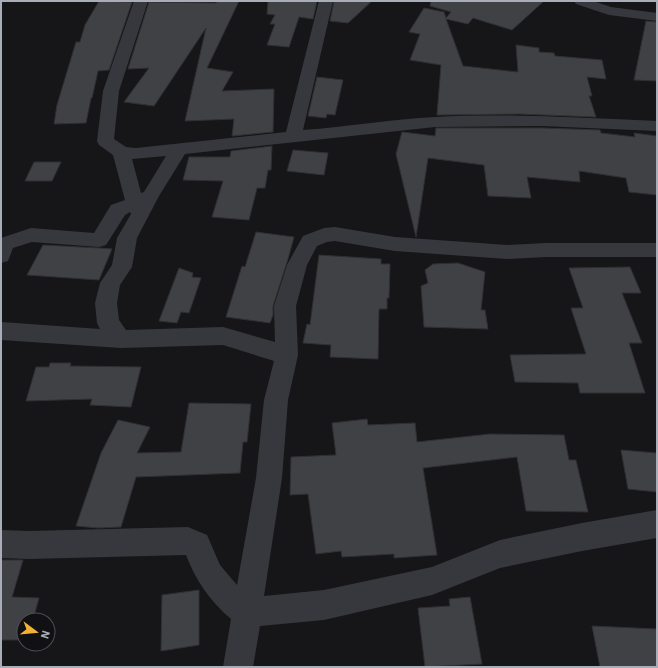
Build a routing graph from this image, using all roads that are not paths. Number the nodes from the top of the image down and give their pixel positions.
1 (141, 1) edge
2 (326, 1) edge
3 (581, 1) edge
4 (657, 16) edge
5 (657, 126) edge
6 (293, 136) junction
7 (179, 149) junction
8 (121, 152) junction
9 (141, 204) junction
10 (657, 250) edge
11 (1, 256) edge
12 (1, 331) edge
13 (121, 339) junction
14 (287, 355) junction
15 (657, 524) edge
16 (1, 544) edge
17 (246, 613) junction
18 (238, 667) edge

1 - 8 street
2 - 6 street
3 - 4 street
5 - 6 street
6 - 7 street
7 - 8 street
7 - 9 street
8 - 9 street
9 - 11 street
9 - 13 street
10 - 14 street
12 - 13 street
13 - 14 street
14 - 17 street
15 - 17 street
16 - 17 street
17 - 18 street

